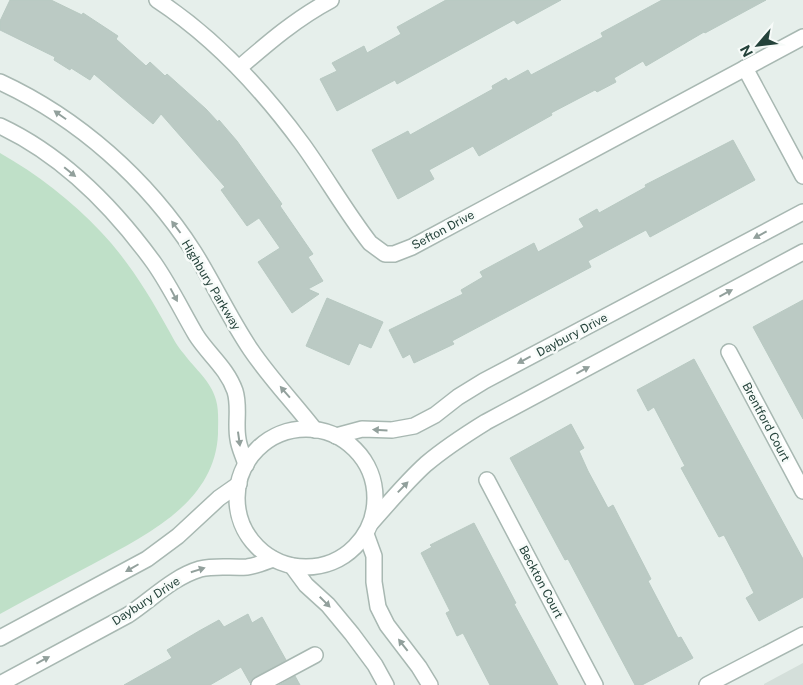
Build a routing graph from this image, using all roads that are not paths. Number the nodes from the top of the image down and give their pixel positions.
1 (157, 0) edge
2 (332, 0) edge
3 (803, 37) edge
4 (240, 68) junction
5 (745, 68) junction
6 (0, 82) edge
7 (0, 126) edge
8 (803, 176) edge
9 (803, 212) edge
10 (803, 252) edge
11 (729, 352) dead end
12 (315, 430) junction
13 (336, 436) junction
14 (246, 465) junction
15 (487, 480) dead end
16 (239, 484) junction
17 (803, 491) edge
18 (368, 528) junction
19 (273, 559) junction
20 (292, 566) junction
21 (803, 635) edge
22 (0, 638) edge
23 (316, 655) dead end
24 (0, 684) edge
25 (259, 685) edge
26 (386, 685) edge
27 (430, 685) edge
28 (595, 685) edge
29 (707, 685) edge

1 - 4 street, Sefton Drive
2 - 4 street
3 - 5 street, Sefton Drive
4 - 5 street, Sefton Drive
5 - 8 street
12 -> 6 street, Highbury Parkway
7 -> 14 street
9 -> 13 street, Daybury Drive
18 -> 10 street
11 - 17 street, Brentford Court
12 - 13 street
12 - 14 street
13 - 18 street
14 - 16 street
15 - 28 street, Beckton Court
16 - 19 street
16 -> 22 street
18 - 20 street
27 -> 18 street
19 - 20 street
24 -> 19 street, Daybury Drive
20 -> 26 street
21 - 29 street
23 - 25 street

